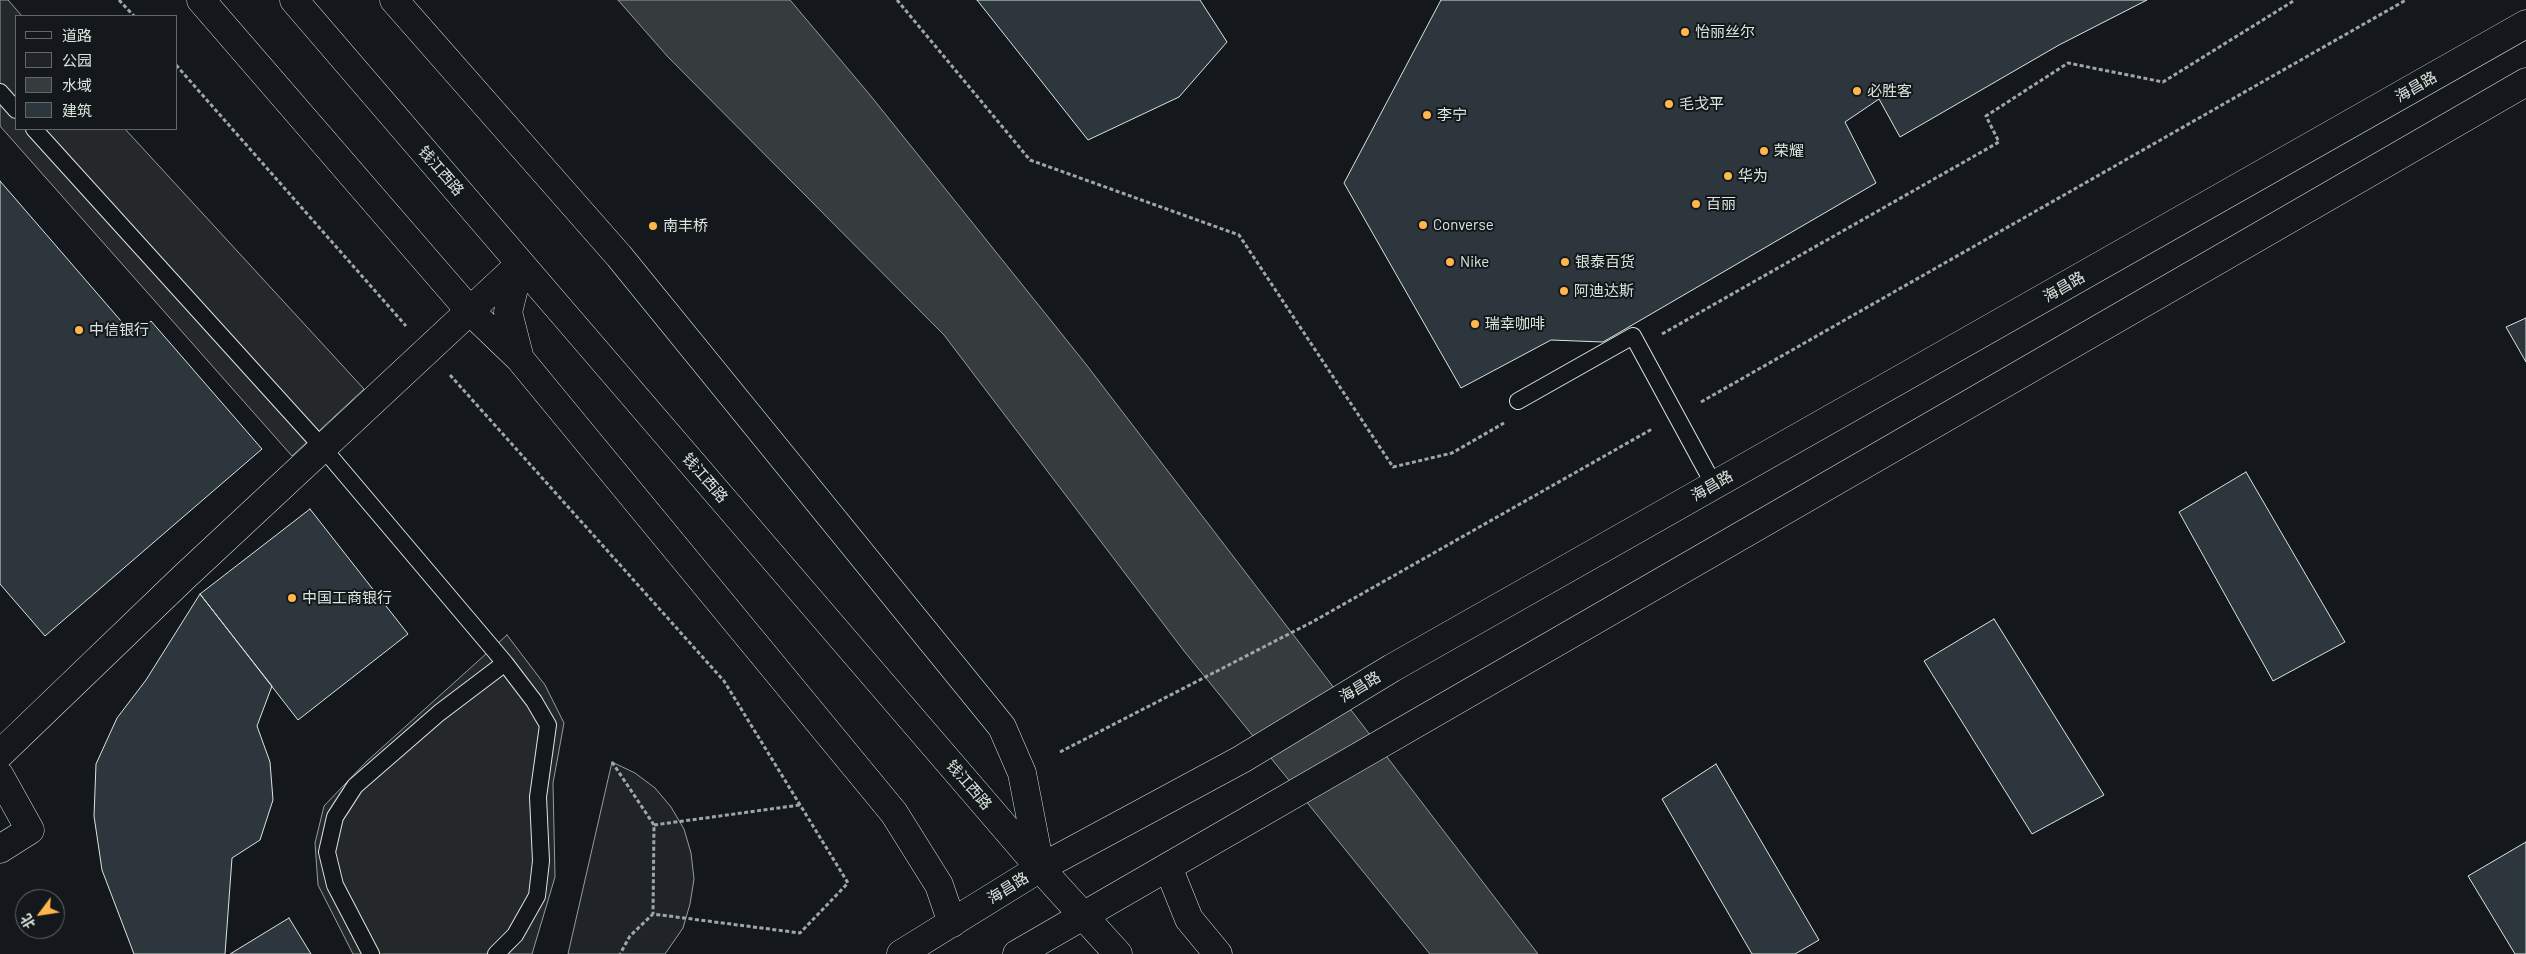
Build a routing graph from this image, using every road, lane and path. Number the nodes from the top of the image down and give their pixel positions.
1 (119, 0) edge
2 (201, 0) edge
3 (294, 0) edge
4 (394, 0) edge
5 (897, 0) edge
6 (2295, 0) edge
7 (2406, 0) edge
8 (133, 15) edge
9 (2526, 24) edge
10 (178, 67) edge
11 (2526, 82) edge
12 (0, 92) edge
13 (15, 109) edge
14 (35, 130) edge
15 (520, 264) junction
16 (470, 311) junction
17 (1639, 347) junction
18 (428, 350) junction
19 (520, 359) junction
20 (1518, 401) dead end
21 (1676, 415) junction
22 (1512, 419) dead end
23 (323, 448) junction
24 (1714, 485) junction
25 (505, 662) junction
26 (1060, 752) dead end
27 (0, 754) edge
28 (612, 762) dead end
29 (0, 776) edge
30 (800, 805) junction
31 (654, 825) junction
32 (0, 849) edge
33 (1168, 867) junction
34 (1040, 868) junction
35 (653, 914) junction
36 (1084, 915) junction
37 (952, 923) junction
38 (371, 954) edge
39 (496, 954) edge
40 (620, 954) edge
41 (901, 954) edge
42 (1017, 954) edge
43 (1118, 954) edge
44 (1218, 954) edge

1 - 8 path
2 - 16 main road
3 - 15 main road, 钱江西路
4 - 34 main road
5 - 22 path
6 - 17 path
7 - 21 path
9 - 24 main road, 海昌路
10 - 18 path
11 - 33 main road
12 - 13 lane
14 - 23 lane
15 - 16 main road
15 - 19 main road
15 - 34 main road, 钱江西路
16 - 18 main road
16 - 19 main road
17 - 20 lane
17 - 21 lane
18 - 23 main road
18 - 30 path
19 - 37 main road
21 - 24 lane
21 - 26 path
23 - 25 lane
23 - 27 main road
24 - 34 main road, 海昌路
25 - 38 lane
25 - 39 lane
28 - 31 path
29 - 32 main road
30 - 31 path
30 - 35 path
31 - 35 path
33 - 36 main road
33 - 44 main road
34 - 36 main road, 钱江西路
34 - 37 main road, 海昌路
35 - 40 path
36 - 42 main road
36 - 43 main road, 钱江西路
37 - 41 main road, 海昌路

